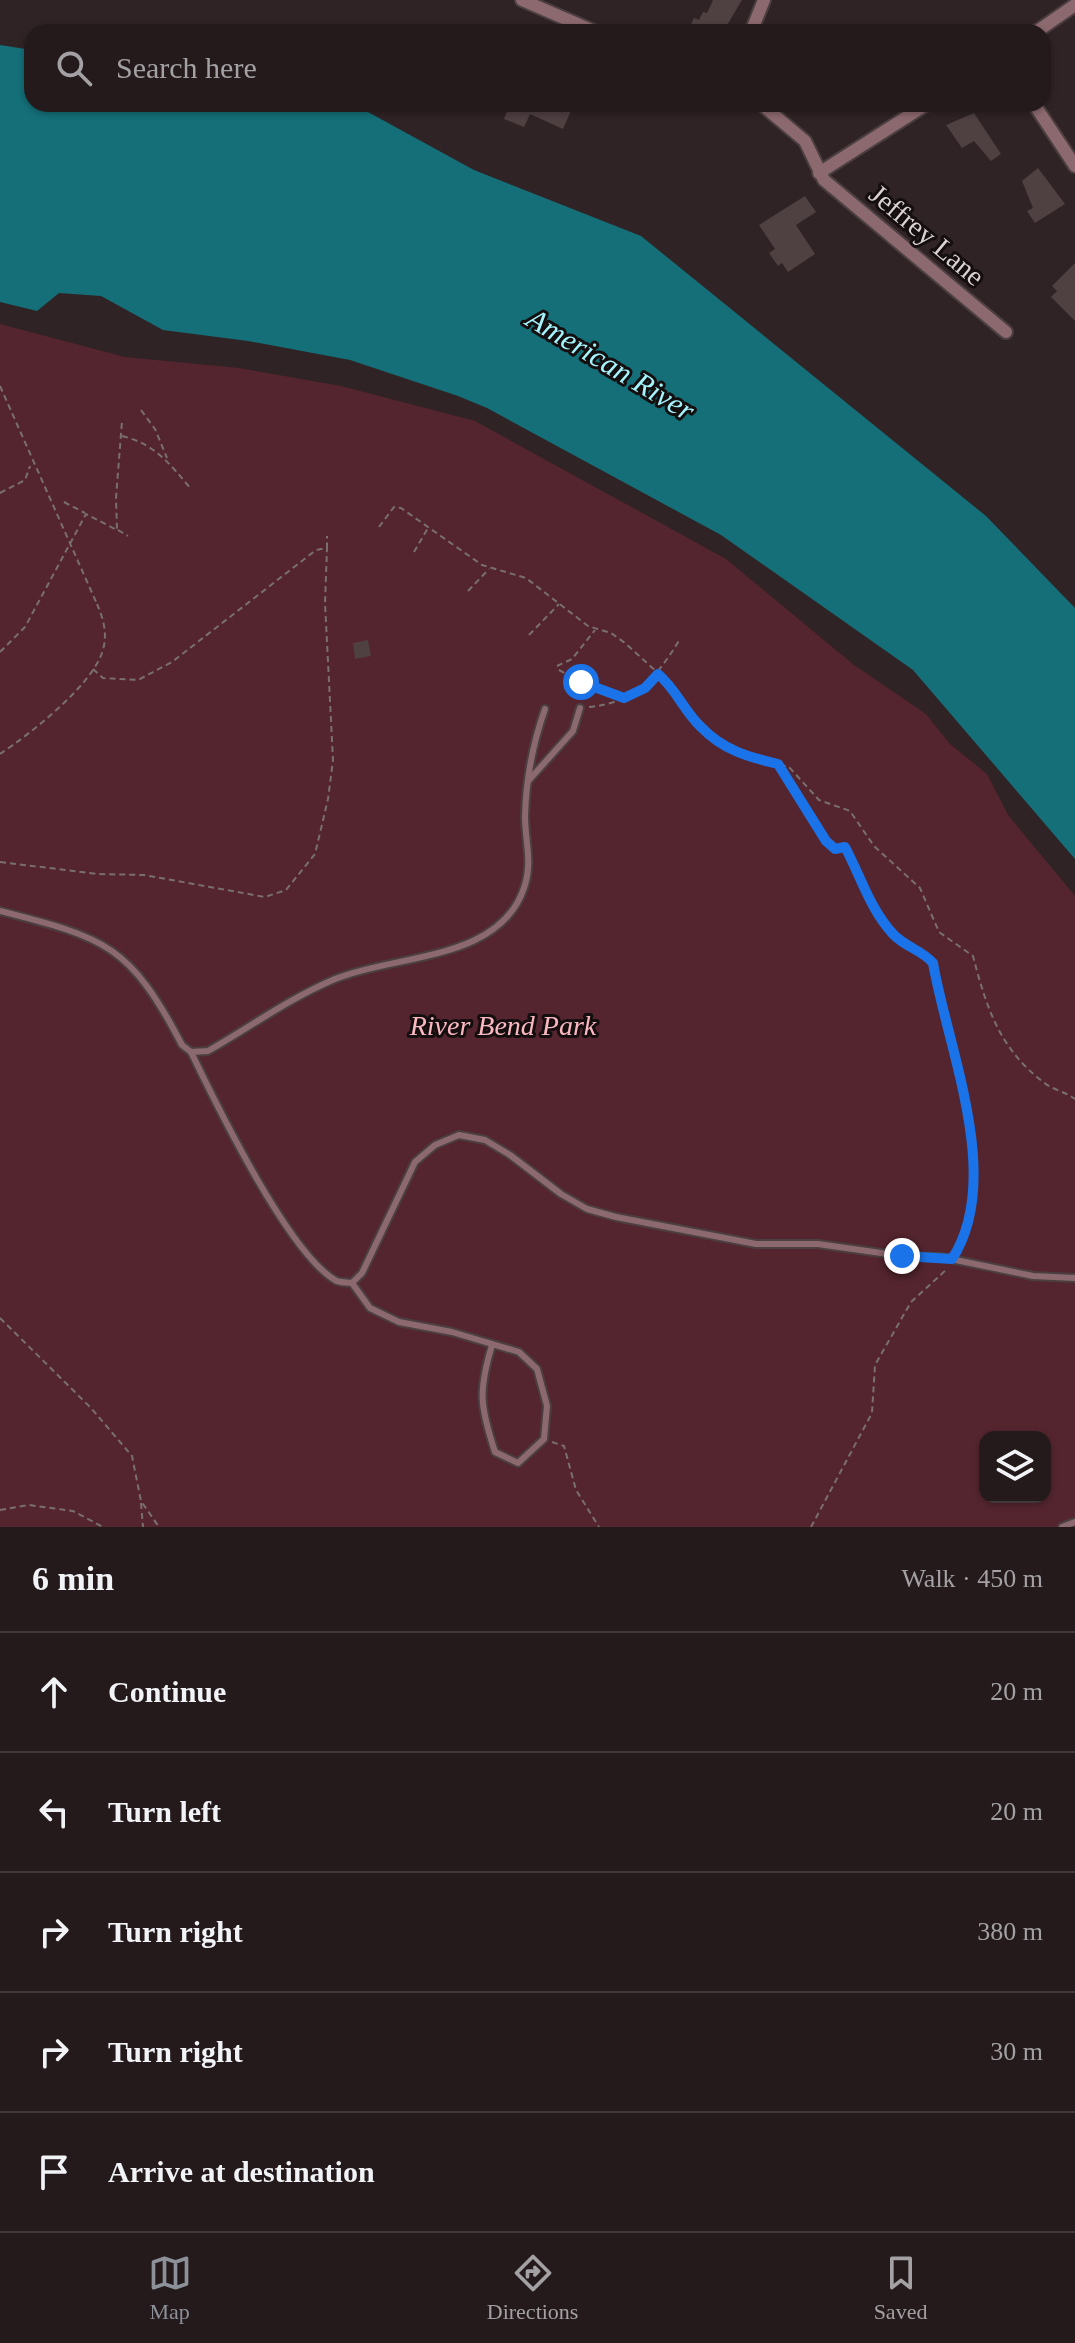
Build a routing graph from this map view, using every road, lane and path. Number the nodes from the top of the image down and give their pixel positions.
1 (522, 0) edge
2 (764, 0) edge
3 (1075, 5) edge
4 (578, 24) edge
5 (754, 24) edge
6 (1048, 24) edge
7 (771, 112) edge
8 (914, 112) edge
9 (1039, 112) edge
10 (1075, 166) edge
11 (819, 173) junction
12 (1006, 332) dead end
13 (0, 386) edge
14 (141, 410) dead end
15 (122, 421) dead end
16 (121, 436) junction
17 (167, 459) junction
18 (30, 466) dead end
19 (191, 489) dead end
20 (0, 493) edge
21 (64, 502) dead end
22 (86, 514) junction
23 (379, 527) dead end
24 (429, 527) junction
25 (117, 530) junction
26 (128, 536) dead end
27 (327, 536) dead end
28 (327, 548) junction
29 (414, 552) dead end
30 (490, 568) junction
31 (468, 591) dead end
32 (560, 603) junction
33 (596, 629) junction
34 (529, 635) dead end
35 (680, 639) dead end
36 (0, 652) edge
37 (557, 666) dead end
38 (93, 669) junction
39 (559, 670) dead end
40 (658, 674) junction
41 (624, 698) junction
42 (580, 708) joint
43 (545, 709) dead end
44 (0, 754) edge
45 (778, 764) junction
46 (529, 780) junction
47 (0, 862) edge
48 (0, 911) edge
49 (191, 1052) junction
50 (1075, 1099) edge
51 (952, 1259) junction
52 (1075, 1278) edge
53 (352, 1283) junction
54 (0, 1318) edge
55 (492, 1345) junction
56 (544, 1439) junction
57 (141, 1501) junction
58 (0, 1510) edge
59 (1075, 1522) edge
60 (103, 1527) edge
61 (143, 1527) edge
62 (159, 1527) edge
63 (599, 1527) edge
64 (811, 1527) edge
65 (1062, 1527) edge

1 - 4 street
2 - 5 street
3 - 6 street
7 - 11 street
8 - 11 street
9 - 10 street
11 - 12 street, Jeffrey Lane
13 - 38 path, bridge
14 - 17 path
15 - 16 path
16 - 17 path
16 - 25 path
17 - 19 path
18 - 20 path
21 - 22 path
22 - 25 path
22 - 36 path
23 - 24 path
24 - 29 path
24 - 30 path
25 - 26 path
27 - 28 path
28 - 38 path
28 - 47 path
30 - 31 path
30 - 32 path
32 - 33 path
32 - 34 path
33 - 37 path
33 - 40 path
35 - 40 path
38 - 44 path
39 - 41 path
40 - 41 path
40 - 45 path
41 - 42 path
42 - 46 lane
43 - 46 lane
45 - 50 path
45 - 51 path
46 - 49 lane
48 - 49 lane
49 - 53 lane
51 - 52 lane
51 - 53 lane
51 - 64 path
53 - 55 lane
54 - 57 path
55 - 56 lane
55 - 56 lane
56 - 63 path
57 - 61 path
57 - 62 path
58 - 60 path
59 - 65 lane

